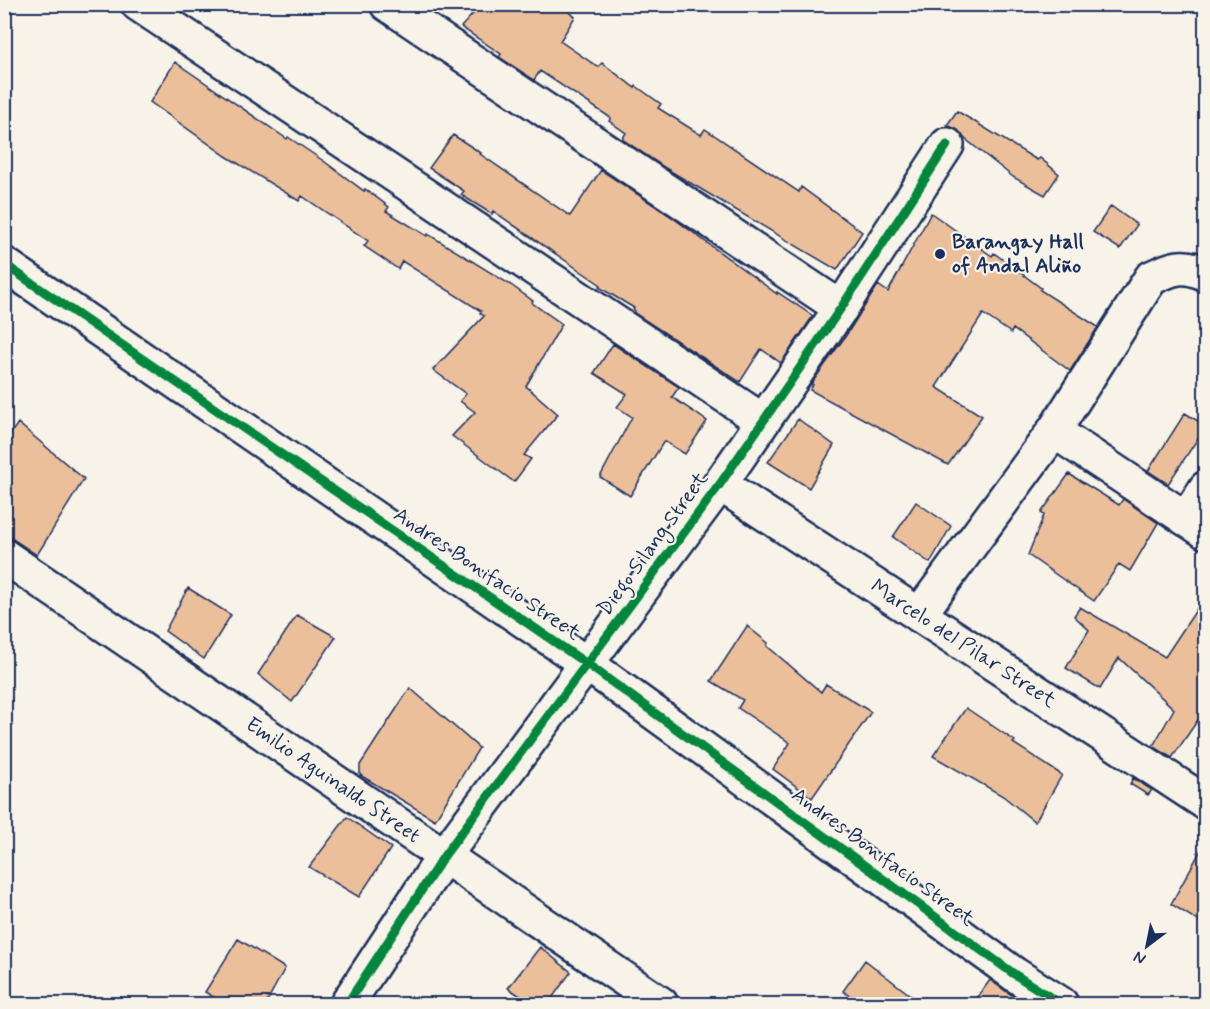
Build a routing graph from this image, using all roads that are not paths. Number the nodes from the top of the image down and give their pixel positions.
1 (138, 4) edge
2 (387, 4) edge
3 (947, 145) dead end
4 (4, 264) edge
5 (1206, 274) edge
6 (841, 308) junction
7 (763, 421) junction
8 (1054, 431) junction
9 (720, 484) junction
10 (1206, 488) edge
11 (1196, 525) edge
12 (4, 556) edge
13 (920, 615) junction
14 (587, 664) junction
15 (1206, 803) edge
16 (444, 856) junction
17 (347, 1005) edge
18 (661, 1005) edge
19 (1061, 1005) edge

1 - 7 street
2 - 6 street
3 - 6 street, Diego Silang Street
4 - 14 street, Andres Bonifacio Street
5 - 8 street
6 - 7 street, Diego Silang Street
7 - 9 street, Diego Silang Street
8 - 11 street
8 - 13 street
9 - 13 street, Marcelo del Pilar Street
9 - 14 street, Diego Silang Street
10 - 11 street
12 - 16 street, Emilio Aguinaldo Street
13 - 15 street, Marcelo del Pilar Street
14 - 16 street, Diego Silang Street
14 - 19 street, Andres Bonifacio Street
16 - 17 street, Diego Silang Street
16 - 18 street, Emilio Aguinaldo Street

